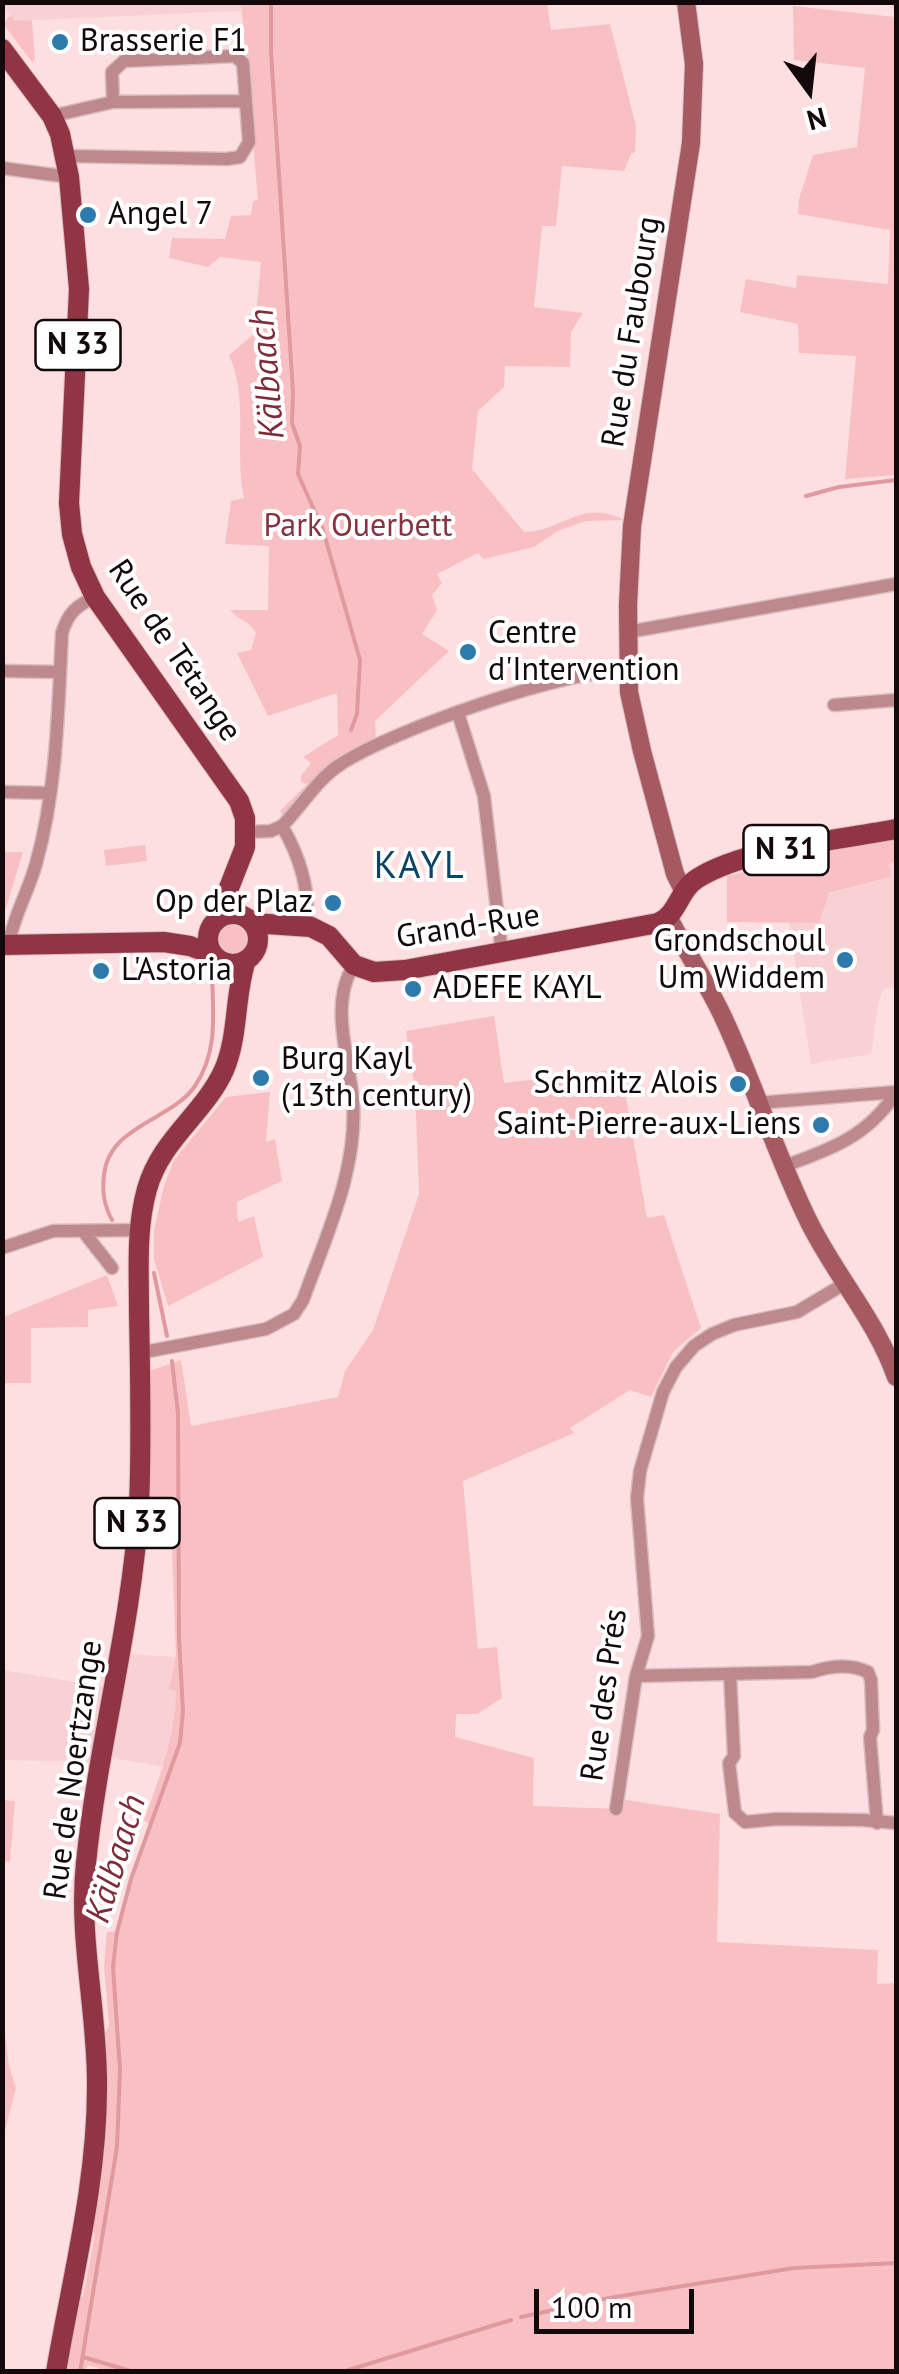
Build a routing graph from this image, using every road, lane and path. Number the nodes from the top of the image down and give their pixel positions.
1 (686, 2) edge
2 (2, 49) edge
3 (246, 101) junction
4 (113, 102) junction
5 (52, 116) junction
6 (68, 166) junction
7 (2, 168) edge
8 (896, 584) edge
9 (96, 597) junction
10 (628, 632) junction
11 (628, 670) junction
12 (2, 671) edge
13 (60, 672) junction
14 (896, 700) edge
15 (834, 705) dead end
16 (458, 713) junction
17 (2, 792) edge
18 (50, 793) junction
19 (282, 826) junction
20 (896, 829) edge
21 (247, 832) junction
22 (232, 877) junction
23 (683, 890) junction
24 (668, 918) junction
25 (247, 919) junction
26 (213, 924) junction
27 (298, 924) junction
28 (164, 942) junction
29 (5, 944) edge
30 (252, 953) junction
31 (502, 954) junction
32 (218, 958) junction
33 (354, 965) junction
34 (235, 1003) junction
35 (896, 1092) edge
36 (757, 1103) junction
37 (784, 1166) junction
38 (84, 1230) junction
39 (139, 1230) junction
40 (2, 1248) edge
41 (112, 1268) dead end
42 (844, 1284) junction
43 (140, 1353) junction
44 (896, 1377) edge
45 (730, 1674) junction
46 (636, 1676) junction
47 (616, 1809) dead end
48 (877, 1824) junction
49 (896, 1824) edge
50 (56, 2372) edge

1 - 10 main road, Rue du Faubourg
2 - 5 main road, Rue de Tétange / N 33
3 - 4 street
3 - 4 street
3 - 6 street
4 - 5 street
5 - 6 main road, Rue de Tétange / N 33
6 - 7 street
6 - 9 main road, Rue de Tétange / N 33
8 - 10 street
9 - 13 street
9 - 21 main road, Rue de Tétange / N 33
10 - 11 main road, Rue du Faubourg
11 - 16 street
11 - 23 main road, Rue du Faubourg
12 - 13 street
13 - 18 street
14 - 15 street
16 - 19 street
16 - 31 street
17 - 18 street
18 - 29 street
19 - 21 street
19 - 27 street
20 - 23 main road, N 31
21 - 22 main road
22 - 25 main road
22 - 26 main road
23 - 24 main road
24 - 31 main road, Grand-Rue
24 - 36 main road
25 - 26 main road
25 - 27 main road
25 - 30 main road
26 - 28 main road
26 - 32 main road
27 - 30 main road
27 - 33 main road, Grand-Rue
28 - 29 main road
28 - 32 main road
30 - 32 main road
30 - 34 main road, N 33
31 - 33 main road, Grand-Rue
32 - 34 main road, N 33
33 - 43 street
34 - 39 main road, Rue de Noertzange / N 33
35 - 36 street
35 - 37 street
36 - 37 main road
37 - 42 main road
38 - 39 street
38 - 40 street
38 - 41 street
39 - 43 main road, Rue de Noertzange / N 33
42 - 44 main road
42 - 46 street, Rue des Prés
43 - 50 main road, Rue de Noertzange / N 33
45 - 46 street
45 - 48 street
45 - 48 street
46 - 47 street, Rue des Prés
48 - 49 street

